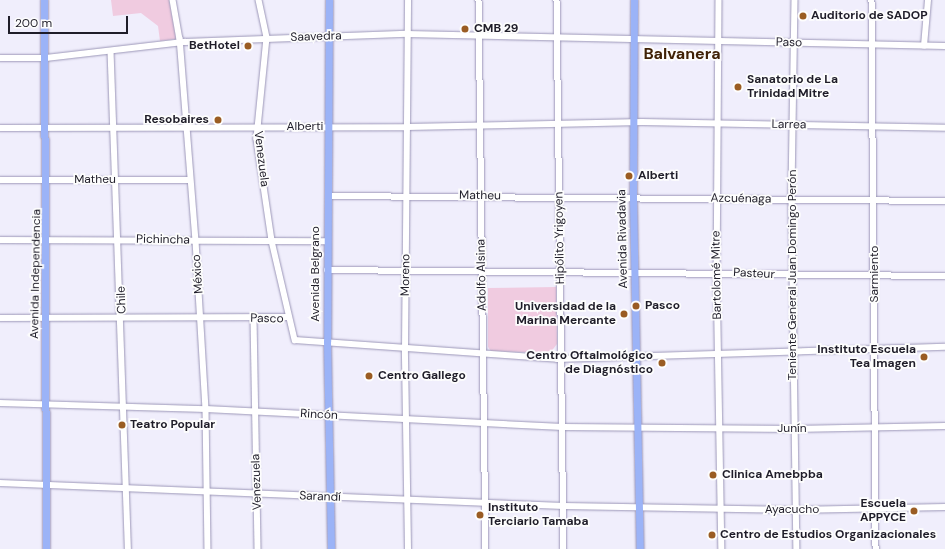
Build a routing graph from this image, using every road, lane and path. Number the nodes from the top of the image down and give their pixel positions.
1 (44, 0) edge
2 (173, 0) edge
3 (259, 0) edge
4 (329, 0) edge
5 (408, 0) edge
6 (479, 0) edge
7 (557, 0) edge
8 (634, 0) edge
9 (719, 0) edge
10 (795, 0) edge
11 (872, 0) edge
12 (928, 0) edge
13 (479, 33) junction
14 (407, 34) junction
15 (328, 36) junction
16 (556, 37) junction
17 (267, 38) junction
18 (634, 40) junction
19 (718, 41) junction
20 (796, 42) junction
21 (180, 43) junction
22 (872, 44) junction
23 (924, 46) junction
24 (945, 46) edge
25 (111, 51) junction
26 (0, 58) edge
27 (46, 58) junction
28 (633, 123) junction
29 (718, 124) junction
30 (558, 125) junction
31 (795, 125) junction
32 (479, 126) junction
33 (186, 127) junction
34 (256, 127) junction
35 (328, 127) junction
36 (407, 127) junction
37 (875, 127) junction
38 (0, 128) edge
39 (46, 128) junction
40 (114, 128) junction
41 (945, 128) edge
42 (0, 180) edge
43 (47, 180) junction
44 (116, 180) junction
45 (190, 180) junction
46 (407, 195) junction
47 (328, 196) junction
48 (480, 196) junction
49 (559, 197) junction
50 (632, 198) junction
51 (716, 198) junction
52 (792, 201) junction
53 (875, 201) junction
54 (945, 201) edge
55 (120, 239) junction
56 (0, 240) edge
57 (47, 240) junction
58 (196, 240) junction
59 (272, 241) junction
60 (327, 241) junction
61 (327, 270) junction
62 (406, 270) junction
63 (482, 270) junction
64 (561, 270) junction
65 (635, 272) junction
66 (717, 272) junction
67 (793, 276) junction
68 (875, 276) junction
69 (945, 276) edge
70 (288, 317) junction
71 (0, 318) edge
72 (254, 318) junction
73 (123, 319) junction
74 (201, 319) junction
75 (46, 320) junction
76 (327, 341) junction
77 (945, 347) edge
78 (405, 350) junction
79 (875, 352) junction
80 (793, 353) junction
81 (484, 356) junction
82 (718, 356) junction
83 (562, 358) junction
84 (637, 358) junction
85 (0, 403) edge
86 (46, 404) junction
87 (126, 406) junction
88 (206, 409) junction
89 (254, 412) junction
90 (329, 415) junction
91 (406, 420) junction
92 (486, 425) junction
93 (945, 426) edge
94 (563, 427) junction
95 (874, 428) junction
96 (638, 429) junction
97 (720, 429) junction
98 (794, 430) junction
99 (0, 483) edge
100 (46, 486) junction
101 (127, 489) junction
102 (206, 493) junction
103 (257, 495) junction
104 (330, 497) junction
105 (408, 500) junction
106 (486, 503) junction
107 (564, 506) junction
108 (640, 507) junction
109 (945, 507) edge
110 (721, 509) junction
111 (876, 509) junction
112 (795, 510) junction
113 (46, 549) edge
114 (128, 549) edge
115 (208, 549) edge
116 (258, 549) edge
117 (331, 549) edge
118 (408, 549) edge
119 (486, 549) edge
120 (564, 549) edge
121 (640, 549) edge
122 (722, 549) edge
123 (797, 549) edge
124 (876, 549) edge

1 - 27 main road, Avenida Independencia
2 - 21 street, México
3 - 17 street, Venezuela
4 - 15 main road, Avenida Belgrano
5 - 14 street, Moreno
6 - 13 street, Adolfo Alsina
7 - 16 street, Hipólito Yrigoyen
8 - 18 main road, Avenida Rivadavia
9 - 19 street, Bartolomé Mitre
10 - 20 street, Teniente General Juan Domingo Perón
11 - 22 street, Sarmiento
12 - 23 street
13 - 14 street, Saavedra
13 - 16 street, Saavedra
13 - 32 street, Adolfo Alsina
14 - 15 street, Saavedra
14 - 36 street, Moreno
15 - 17 street, Saavedra
15 - 35 main road, Avenida Belgrano
16 - 18 street, Saavedra
16 - 30 street, Hipólito Yrigoyen
17 - 21 street, Saavedra
17 - 34 street, Venezuela
18 - 19 street, Paso
18 - 28 main road, Avenida Rivadavia
19 - 20 street, Paso
19 - 29 street, Bartolomé Mitre
20 - 22 street, Paso
20 - 31 street, Teniente General Juan Domingo Perón
21 - 25 street, Saavedra
21 - 33 street, México
22 - 23 street, Paso
22 - 37 street, Sarmiento
23 - 24 street, Paso
25 - 27 street, Saavedra
25 - 40 street, Chile
26 - 27 street, Saavedra
27 - 39 main road, Avenida Independencia
28 - 29 street, Larrea
28 - 30 street, Alberti
28 - 50 main road, Avenida Rivadavia
29 - 31 street, Larrea
29 - 51 street, Bartolomé Mitre
30 - 32 street, Alberti
30 - 49 street, Hipólito Yrigoyen
31 - 37 street, Larrea
31 - 52 street, Teniente General Juan Domingo Perón
32 - 36 street, Alberti
32 - 48 street, Adolfo Alsina
33 - 34 street, Alberti
33 - 40 street, Alberti
33 - 45 street, México
34 - 35 street, Alberti
34 - 59 street, Venezuela
35 - 36 street, Alberti
35 - 47 main road, Avenida Belgrano
36 - 46 street, Moreno
37 - 41 street, Larrea
37 - 53 street, Sarmiento
38 - 39 street, Alberti
39 - 40 street, Alberti
39 - 43 main road, Avenida Independencia
40 - 44 street, Chile
42 - 43 street, Matheu
43 - 44 street, Matheu
43 - 57 main road, Avenida Independencia
44 - 45 street, Matheu
44 - 55 street, Chile
45 - 58 street, México
46 - 47 street, Matheu
46 - 48 street, Matheu
46 - 62 street, Moreno
47 - 60 main road, Avenida Belgrano
48 - 49 street, Matheu
48 - 63 street, Adolfo Alsina
49 - 50 street, Matheu
49 - 64 street, Hipólito Yrigoyen
50 - 51 street, Azcuénaga
50 - 65 main road, Avenida Rivadavia
51 - 52 street, Azcuénaga
51 - 66 street, Bartolomé Mitre
52 - 53 street, Azcuénaga
52 - 67 street, Teniente General Juan Domingo Perón
53 - 54 street, Azcuénaga
53 - 68 street, Sarmiento
55 - 57 street, Pichincha
55 - 58 street, Pichincha
55 - 73 street, Chile
56 - 57 street, Pichincha
57 - 75 main road, Avenida Independencia
58 - 59 street, Pichincha
58 - 74 street, México
59 - 60 street, Pichincha
59 - 70 street, Venezuela
60 - 61 main road, Avenida Belgrano
61 - 62 street
61 - 76 main road, Avenida Belgrano
62 - 63 street
62 - 78 street, Moreno
63 - 64 street
63 - 81 street, Adolfo Alsina
64 - 65 street
64 - 83 street, Hipólito Yrigoyen
65 - 66 street, Pasteur
65 - 84 main road, Avenida Rivadavia
66 - 67 street, Pasteur
66 - 82 street, Bartolomé Mitre
67 - 68 street, Pasteur
67 - 80 street, Teniente General Juan Domingo Perón
68 - 69 street, Pasteur
68 - 79 street, Sarmiento
70 - 72 street, Pasco
70 - 76 street, Pasco
71 - 75 street, Pasco
72 - 74 street, Pasco
72 - 89 street, Venezuela
73 - 74 street, Pasco
73 - 75 street, Pasco
73 - 87 street, Chile
74 - 88 street, México
75 - 86 main road, Avenida Independencia
76 - 78 street, Pasco
76 - 90 main road, Avenida Belgrano
77 - 79 street, Pasco
78 - 81 street, Pasco
78 - 91 street, Moreno
79 - 80 street, Pasco
79 - 95 street, Sarmiento
80 - 82 street, Pasco
80 - 98 street, Teniente General Juan Domingo Perón
81 - 83 street, Pasco
81 - 92 street, Adolfo Alsina
82 - 84 street, Pasco
82 - 97 street, Bartolomé Mitre
83 - 84 street, Pasco
83 - 94 street, Hipólito Yrigoyen
84 - 96 main road, Avenida Rivadavia
85 - 86 street, Rincón
86 - 87 street, Rincón
86 - 100 main road, Avenida Independencia
87 - 88 street, Rincón
87 - 101 street, Chile
88 - 89 street, Rincón
88 - 102 street, México
89 - 90 street, Rincón
89 - 103 street, Venezuela
90 - 91 street, Rincón
90 - 104 main road, Avenida Belgrano
91 - 92 street, Rincón
91 - 105 street, Moreno
92 - 94 street, Rincón
92 - 106 street, Adolfo Alsina
93 - 95 street, Junín
94 - 96 street, Rincón
94 - 107 street, Hipólito Yrigoyen
95 - 98 street, Junín
95 - 111 street, Sarmiento
96 - 97 street, Junín
96 - 108 main road, Avenida Rivadavia
97 - 98 street, Junín
97 - 110 street, Bartolomé Mitre
98 - 112 street, Teniente General Juan Domingo Perón
99 - 100 street, Sarandí
100 - 101 street, Sarandí
100 - 113 main road, Avenida Independencia
101 - 102 street, Sarandí
101 - 114 street, Chile
102 - 103 street, Sarandí
102 - 115 street, México
103 - 104 street, Sarandí
103 - 116 street, Venezuela
104 - 105 street, Sarandí
104 - 117 main road, Avenida Belgrano
105 - 106 street, Sarandí
105 - 118 street, Moreno
106 - 107 street, Sarandí
106 - 119 street, Adolfo Alsina
107 - 108 street, Sarandí
107 - 120 street, Hipólito Yrigoyen
108 - 110 street, Ayacucho
108 - 121 main road, Avenida Rivadavia
109 - 111 street, Ayacucho
110 - 112 street, Ayacucho
110 - 122 street, Bartolomé Mitre
111 - 112 street, Ayacucho
111 - 124 street, Sarmiento
112 - 123 street, Teniente General Juan Domingo Perón

